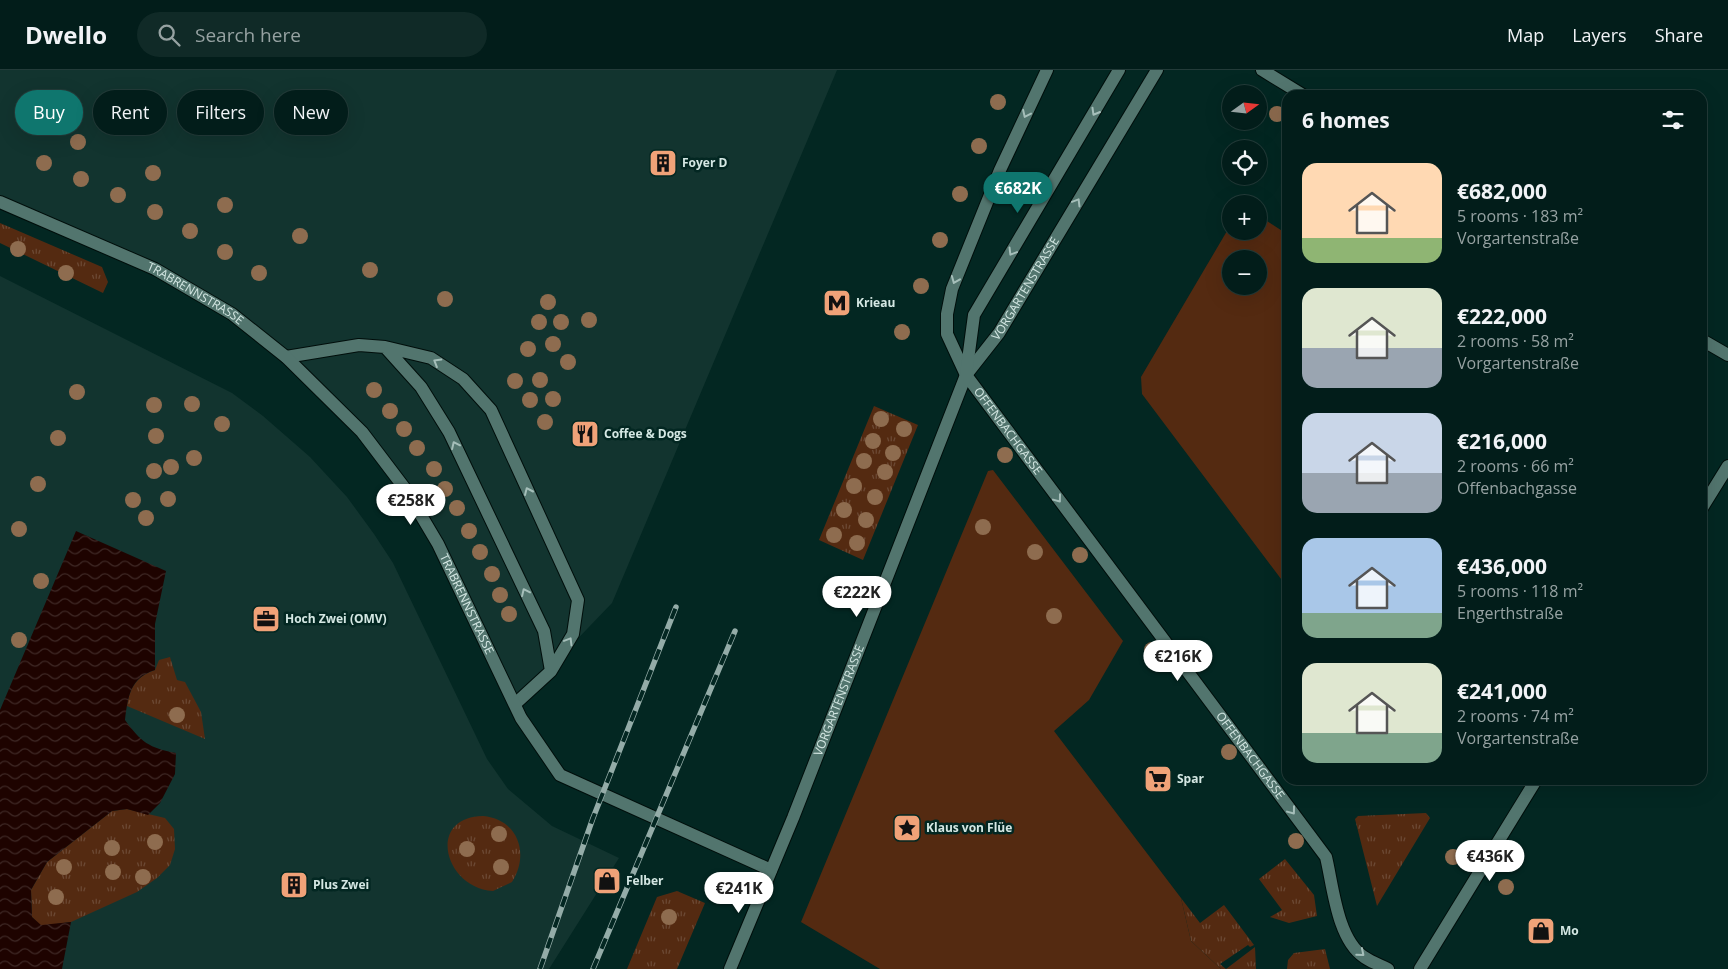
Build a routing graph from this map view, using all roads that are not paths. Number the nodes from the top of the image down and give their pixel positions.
1 (1047, 70) edge
2 (1119, 70) edge
3 (1157, 70) edge
4 (1262, 70) edge
5 (1294, 90) edge
6 (0, 202) edge
7 (1707, 343) edge
8 (385, 346) junction
9 (1728, 355) edge
10 (286, 357) junction
11 (966, 376) junction
12 (1728, 466) edge
13 (1707, 500) edge
14 (551, 671) junction
15 (515, 704) junction
16 (1533, 785) edge
17 (772, 870) junction
18 (730, 969) edge
19 (1388, 969) edge
20 (1420, 969) edge

1 -> 11 street, OFFENBACHGASSE
2 -> 11 street, VORGARTENSTRASSE
11 -> 3 street, VORGARTENSTRASSE
4 - 5 street
6 - 10 street, TRABRENNSTRASSE
7 - 9 street
8 - 10 street
14 -> 8 street
14 -> 8 street
10 - 15 street, TRABRENNSTRASSE
11 - 17 street, VORGARTENSTRASSE
11 -> 19 street, OFFENBACHGASSE
12 - 13 street
14 - 15 street
15 - 17 street, TRABRENNSTRASSE
16 - 20 street
17 - 18 street, VORGARTENSTRASSE

